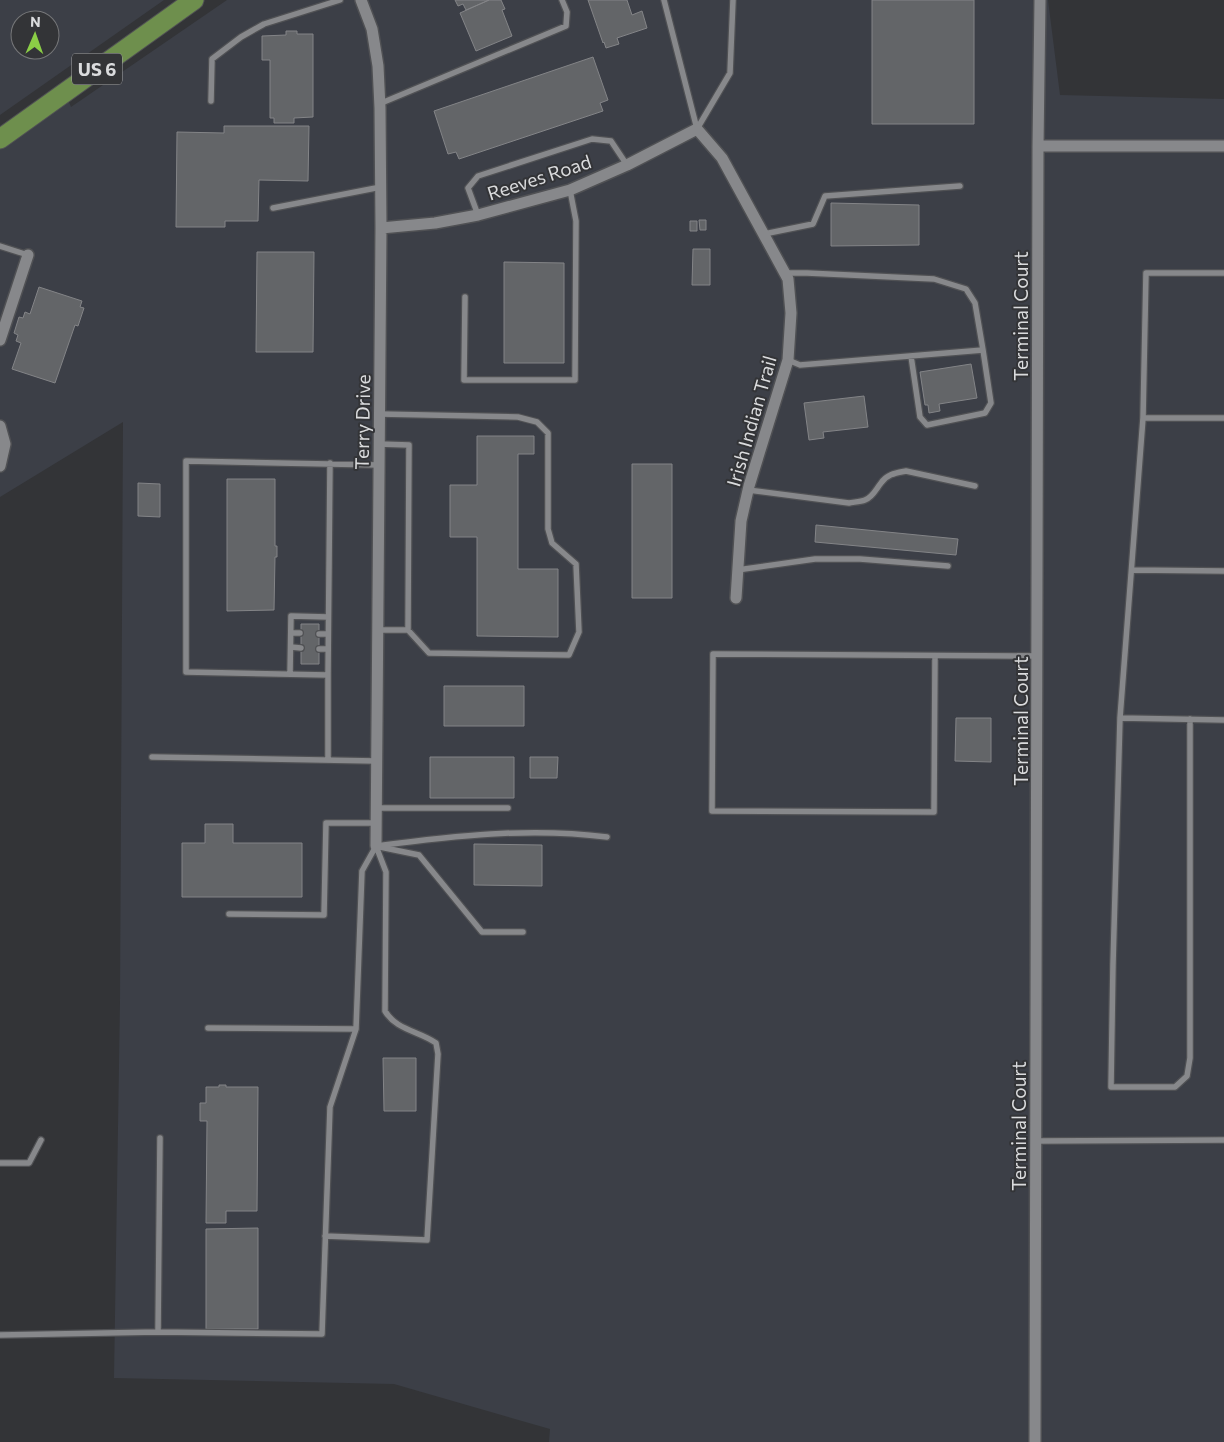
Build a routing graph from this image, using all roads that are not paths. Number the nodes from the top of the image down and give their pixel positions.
1 (194, 0) edge
2 (340, 0) edge
3 (361, 0) edge
4 (562, 0) edge
5 (664, 0) edge
6 (733, 0) edge
7 (1040, 0) edge
8 (211, 101) dead end
9 (379, 104) junction
10 (698, 129) junction
11 (0, 138) edge
12 (1038, 146) junction
13 (1224, 146) edge
14 (626, 165) junction
15 (960, 186) dead end
16 (381, 187) junction
17 (570, 190) junction
18 (272, 208) dead end
19 (478, 215) junction
20 (381, 228) junction
21 (764, 234) junction
22 (0, 246) edge
23 (28, 255) joint
24 (1224, 273) edge
25 (785, 274) junction
26 (465, 297) dead end
27 (0, 340) edge
28 (983, 350) junction
29 (911, 356) junction
30 (788, 360) junction
31 (380, 414) junction
32 (1143, 418) junction
33 (1224, 418) edge
34 (0, 426) edge
35 (379, 444) junction
36 (330, 463) junction
37 (379, 465) junction
38 (0, 466) edge
39 (975, 486) dead end
40 (748, 490) junction
41 (948, 566) dead end
42 (737, 570) junction
43 (1132, 570) junction
44 (1224, 572) edge
45 (736, 598) dead end
46 (328, 618) junction
47 (378, 630) junction
48 (408, 630) junction
49 (291, 633) junction
50 (300, 633) dead end
51 (319, 634) dead end
52 (328, 634) junction
53 (291, 648) junction
54 (301, 648) dead end
55 (318, 649) dead end
56 (328, 649) junction
57 (935, 656) junction
58 (1038, 656) junction
59 (290, 674) junction
60 (328, 675) junction
61 (1120, 718) junction
62 (1190, 719) junction
63 (1224, 720) edge
64 (152, 757) dead end
65 (328, 760) junction
66 (376, 761) junction
67 (376, 808) junction
68 (508, 808) dead end
69 (376, 823) junction
70 (607, 837) dead end
71 (376, 846) junction
72 (229, 914) dead end
73 (523, 932) dead end
74 (208, 1028) dead end
75 (356, 1029) junction
76 (160, 1138) dead end
77 (41, 1140) dead end
78 (1224, 1140) edge
79 (1036, 1141) junction
80 (0, 1163) edge
81 (325, 1236) junction
82 (158, 1332) junction
83 (0, 1335) edge
84 (1035, 1442) edge

1 - 11 main road, US 6
2 - 8 lane
3 - 9 street, Terry Drive
4 - 9 lane
5 - 10 lane
6 - 10 lane
7 - 12 street, Terminal Court
9 - 16 street, Terry Drive
10 - 14 street, Reeves Road
10 - 21 street, Irish Indian Trail
12 - 13 street
12 - 58 street, Terminal Court
14 - 17 street, Reeves Road
14 - 19 lane
15 - 21 lane
16 - 18 lane
16 - 20 street, Terry Drive
17 - 19 street, Reeves Road
17 - 26 lane
19 - 20 street, Reeves Road
20 - 31 street, Terry Drive
21 - 25 street, Irish Indian Trail
22 - 23 lane
23 - 27 street
24 - 32 lane
25 - 28 lane
25 - 30 street, Irish Indian Trail
28 - 29 lane
28 - 29 lane
29 - 30 lane
30 - 40 street, Irish Indian Trail
31 - 35 street, Terry Drive
31 - 48 lane
32 - 33 lane
32 - 43 lane
34 - 38 street
35 - 37 street, Terry Drive
35 - 48 lane
36 - 37 lane
36 - 46 lane
36 - 59 lane
37 - 47 street, Terry Drive
39 - 40 lane
40 - 42 street, Irish Indian Trail
41 - 42 lane
42 - 45 street, Irish Indian Trail
43 - 44 lane
43 - 61 lane
46 - 49 lane
46 - 52 lane
47 - 48 lane
47 - 66 street, Terry Drive
49 - 50 lane
49 - 53 lane
51 - 52 lane
52 - 56 lane
53 - 54 lane
53 - 59 lane
55 - 56 lane
56 - 60 lane
57 - 57 lane
57 - 58 lane
58 - 79 street, Terminal Court
59 - 60 lane
60 - 65 lane
61 - 62 lane
61 - 62 lane
62 - 63 lane
64 - 65 lane
65 - 66 lane
66 - 67 street, Terry Drive
67 - 68 lane
67 - 69 street, Terry Drive
69 - 71 street, Terry Drive
69 - 72 lane
70 - 71 lane
71 - 73 lane
71 - 75 lane
71 - 81 lane
74 - 75 lane
75 - 81 lane
76 - 82 lane
77 - 80 lane
78 - 79 lane
79 - 84 street, Terminal Court
81 - 82 lane
82 - 83 lane

